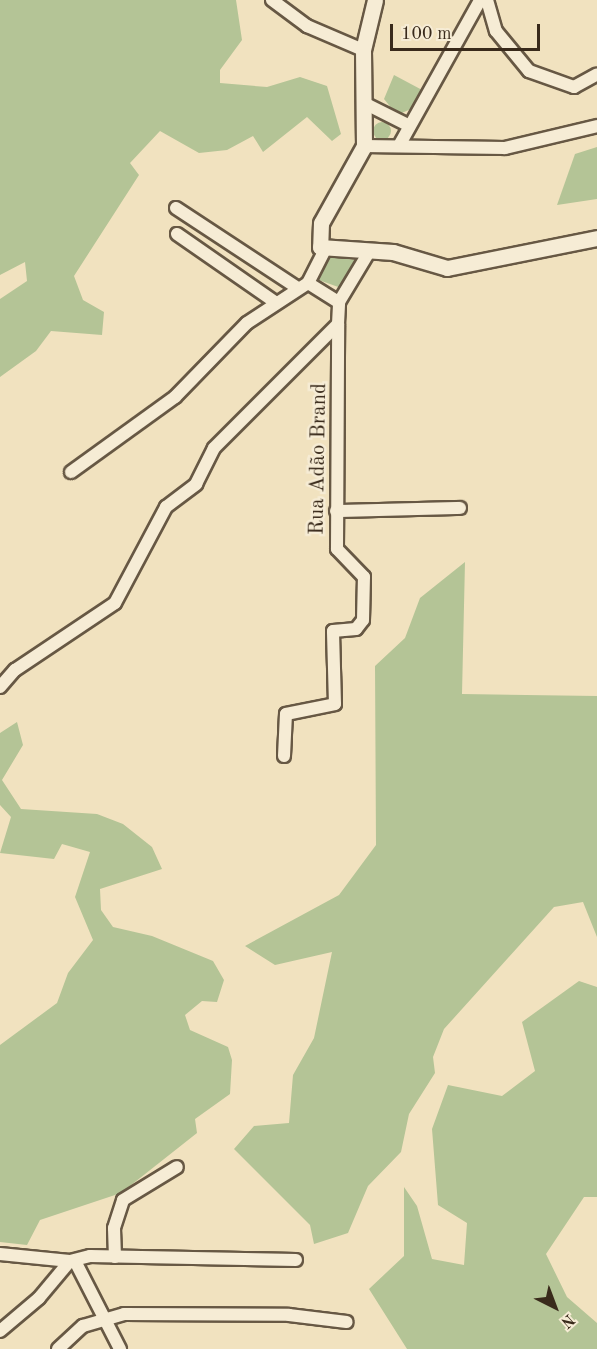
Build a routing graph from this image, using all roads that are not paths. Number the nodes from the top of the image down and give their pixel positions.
1 (272, 0) edge
2 (375, 0) edge
3 (480, 0) edge
4 (487, 0) edge
5 (363, 50) junction
6 (597, 74) edge
7 (364, 103) junction
8 (410, 126) junction
9 (597, 126) edge
10 (400, 144) junction
11 (363, 146) junction
12 (176, 208) dead end
13 (177, 234) dead end
14 (597, 238) edge
15 (325, 250) junction
16 (369, 252) junction
17 (303, 286) junction
18 (275, 302) junction
19 (339, 302) junction
20 (338, 324) junction
21 (70, 472) dead end
22 (460, 508) dead end
23 (336, 511) junction
24 (1, 687) edge
25 (284, 756) dead end
26 (177, 1167) dead end
27 (0, 1254) edge
28 (115, 1257) junction
29 (296, 1260) dead end
30 (73, 1261) junction
31 (104, 1318) junction
32 (347, 1322) dead end
33 (0, 1331) edge
34 (58, 1349) edge
35 (119, 1349) edge

1 - 5 street
2 - 5 street
3 - 8 street
4 - 6 street
5 - 7 street
7 - 8 street
7 - 11 street
8 - 10 street
9 - 10 street
10 - 11 street
11 - 15 street
12 - 17 street
13 - 18 street
14 - 16 street
15 - 16 street
15 - 17 street
16 - 19 street
17 - 18 street
17 - 19 street
18 - 21 street
19 - 20 street, Rua Adão Brand
20 - 23 street, Rua Adão Brand
20 - 24 street
22 - 23 street
23 - 25 street, Rua Adão Brand
26 - 28 street
27 - 30 street
28 - 29 street
28 - 30 street
30 - 31 street
30 - 33 street
31 - 32 street
31 - 34 street
31 - 35 street

